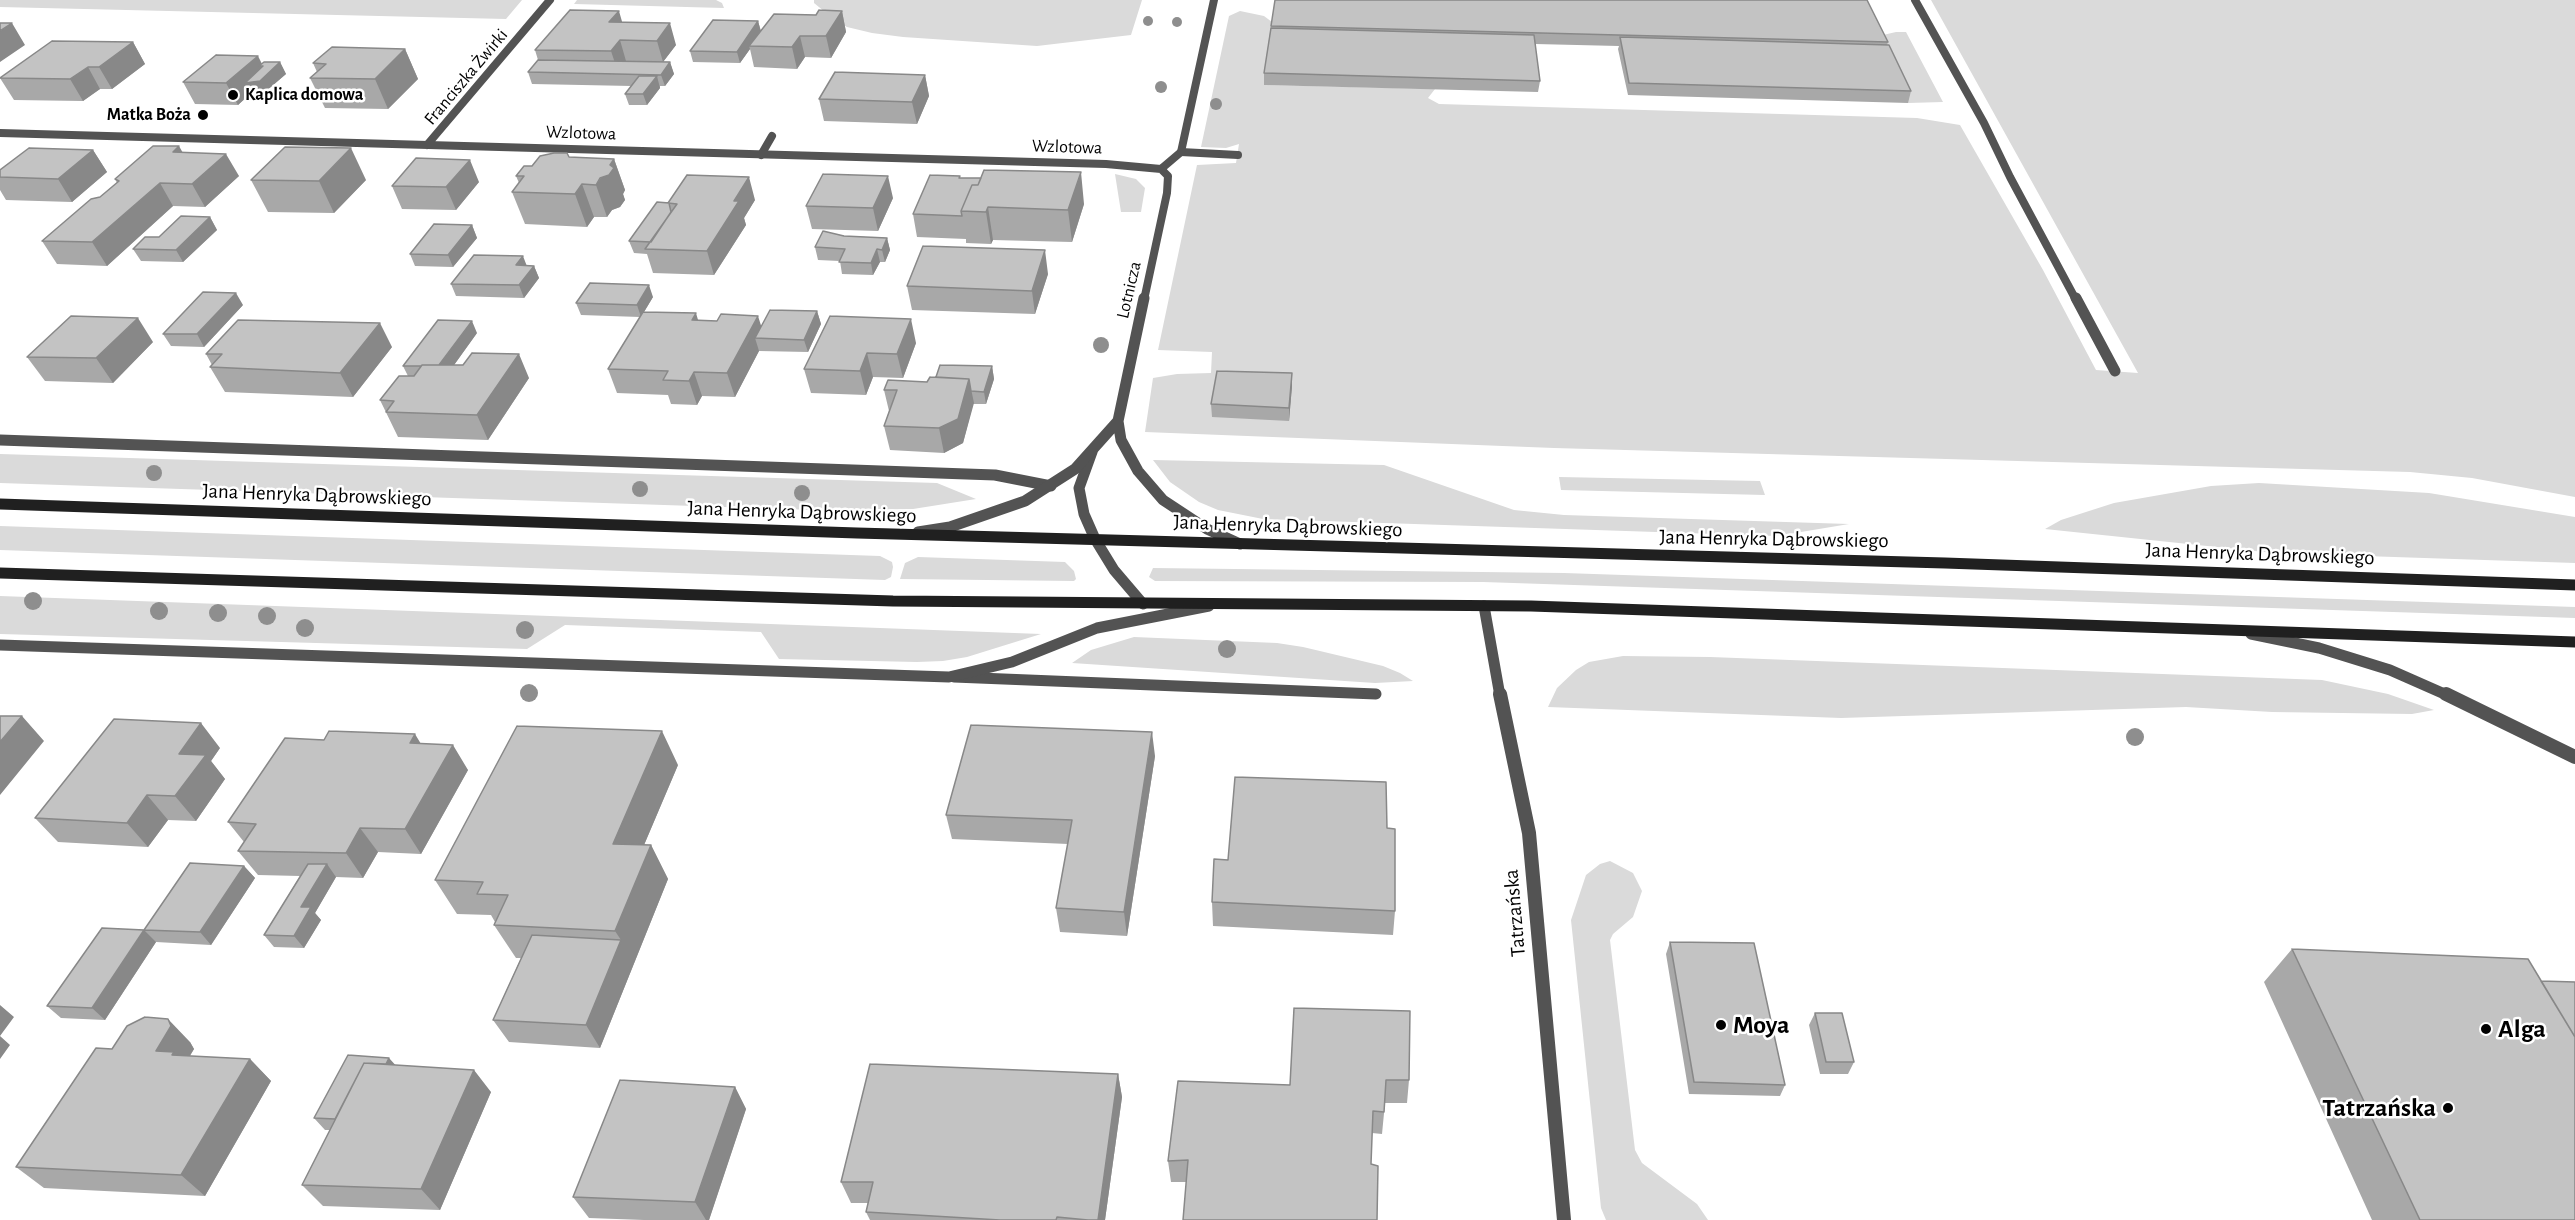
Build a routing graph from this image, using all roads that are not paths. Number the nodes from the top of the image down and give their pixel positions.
1 (550, 0) edge
2 (1214, 0) edge
3 (1915, 0) edge
4 (0, 133) edge
5 (772, 136) dead end
6 (427, 145) junction
7 (1181, 152) junction
8 (761, 155) junction
9 (1238, 155) dead end
10 (1161, 169) junction
11 (2115, 371) dead end
12 (1118, 421) junction
13 (0, 440) edge
14 (1092, 452) junction
15 (1051, 486) junction
16 (0, 504) edge
17 (897, 535) junction
18 (1095, 539) junction
19 (1240, 544) junction
20 (0, 573) edge
21 (2575, 585) edge
22 (1143, 604) junction
23 (1218, 604) junction
24 (1484, 606) junction
25 (2224, 630) junction
26 (2575, 642) edge
27 (0, 645) edge
28 (949, 677) junction
29 (1376, 694) dead end
30 (2575, 757) edge
31 (1564, 1220) edge

1 - 6 street, Franciszka Żwirki
2 - 7 street
3 - 11 street
4 - 6 street, Wzlotowa
5 - 8 street
6 - 8 street, Wzlotowa
7 - 9 street
7 - 10 street
8 - 10 street, Wzlotowa
10 - 12 street, Lotnicza
12 - 14 street, Lotnicza
12 - 19 street, Lotnicza
13 - 15 street
14 - 15 street, Lotnicza
14 - 18 street
15 - 17 street, Lotnicza
16 - 17 main road, Jana Henryka Dąbrowskiego
17 - 18 main road, Jana Henryka Dąbrowskiego
18 - 19 main road, Jana Henryka Dąbrowskiego
18 - 22 street
19 - 21 main road, Jana Henryka Dąbrowskiego
20 - 22 main road
22 - 23 main road
23 - 24 main road
23 - 28 street
24 - 25 main road
24 - 31 street, Tatrzańska
25 - 26 main road
25 - 30 street
27 - 28 street
28 - 29 street

